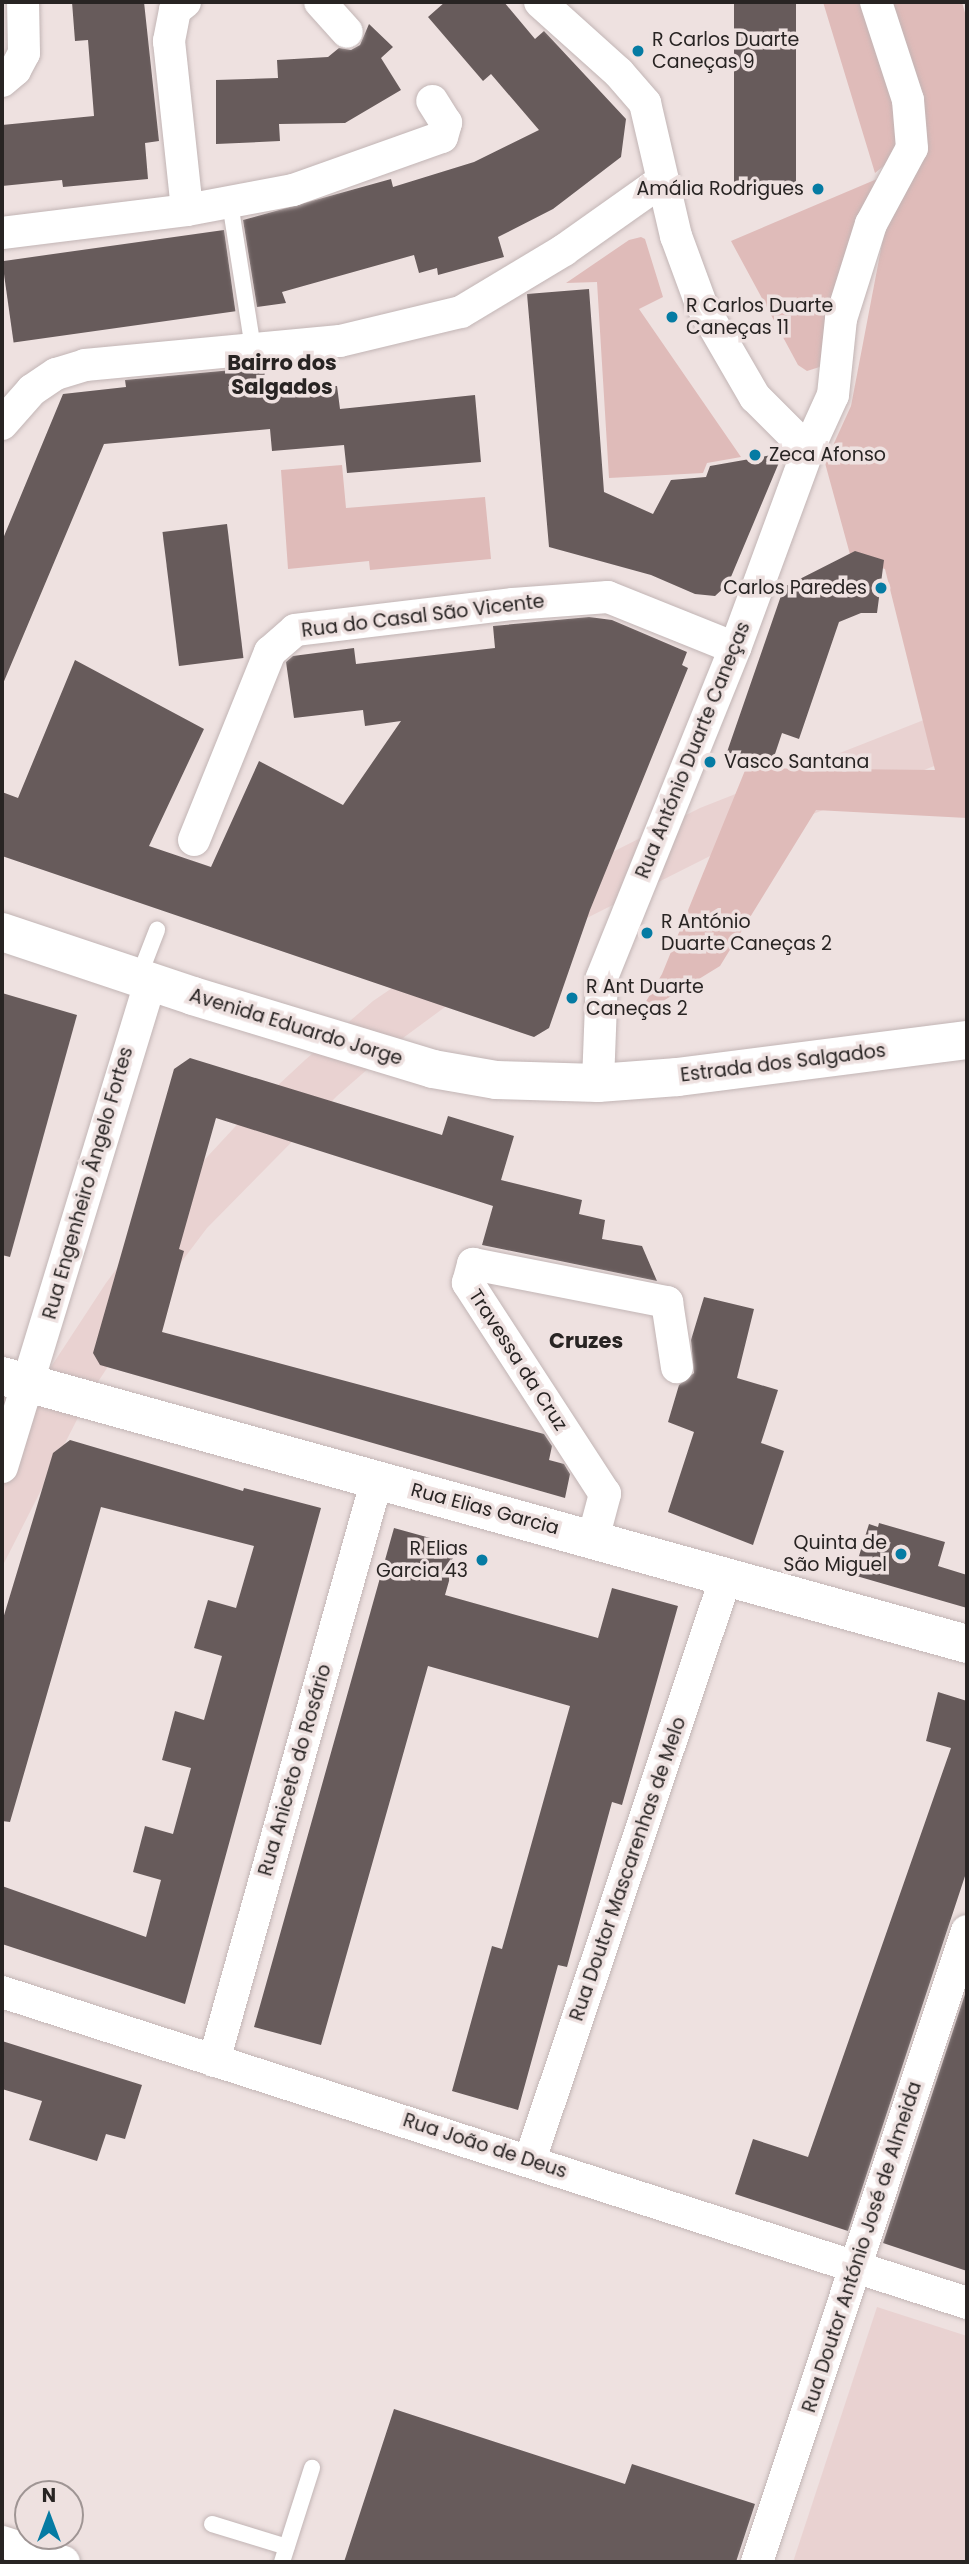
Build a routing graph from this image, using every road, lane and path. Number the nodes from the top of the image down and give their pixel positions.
1 (23, 2) edge
2 (185, 2) edge
3 (320, 2) edge
4 (540, 2) edge
5 (876, 2) edge
6 (348, 32) dead end
7 (2, 81) edge
8 (432, 101) dead end
9 (667, 195) junction
10 (230, 203) junction
11 (187, 210) junction
12 (2, 233) edge
13 (253, 349) junction
14 (2, 424) edge
15 (808, 450) junction
16 (735, 648) junction
17 (194, 840) dead end
18 (157, 930) dead end
19 (2, 932) edge
20 (144, 981) junction
21 (967, 1040) edge
22 (598, 1083) junction
23 (677, 1367) dead end
24 (15, 1380) edge
25 (2, 1467) edge
26 (377, 1479) junction
27 (593, 1539) junction
28 (726, 1577) junction
29 (967, 1644) edge
30 (967, 1931) edge
31 (2, 1992) edge
32 (214, 2061) junction
33 (530, 2160) junction
34 (854, 2267) junction
35 (967, 2303) edge
36 (312, 2468) dead end
37 (212, 2524) dead end
38 (2, 2542) edge
39 (284, 2555) edge
40 (64, 2562) edge
41 (757, 2562) edge

1 - 7 street
2 - 11 street
3 - 6 street
4 - 9 street
5 - 15 street, Rua António Duarte Caneças
8 - 10 street
9 - 13 street
9 - 15 street
10 - 11 street
10 - 13 lane
11 - 12 street
13 - 14 street
15 - 16 street, Rua António Duarte Caneças
16 - 17 street, Rua do Casal São Vicente
16 - 22 street, Rua António Duarte Caneças
18 - 20 lane
19 - 20 main road, Avenida Eduardo Jorge
20 - 22 main road, Avenida Eduardo Jorge
20 - 24 street, Rua Engenheiro Ângelo Fortes
21 - 22 main road, Estrada dos Salgados
23 - 27 street, Travessa da Cruz
24 - 25 street, Rua Engenheiro Ângelo Fortes
24 - 26 main road, Rua Elias Garcia
26 - 27 main road, Rua Elias Garcia
26 - 32 street, Rua Aniceto do Rosário
27 - 28 main road, Rua Elias Garcia
28 - 29 main road, Rua Elias Garcia
28 - 33 street, Rua Doutor Mascarenhas de Melo
30 - 34 street, Rua Doutor António José de Almeida
31 - 32 street, Rua João de Deus
32 - 33 street, Rua João de Deus
33 - 34 street, Rua João de Deus
34 - 35 street, Rua João de Deus
34 - 41 street, Rua Doutor António José de Almeida
36 - 39 lane
37 - 39 lane
38 - 40 street

